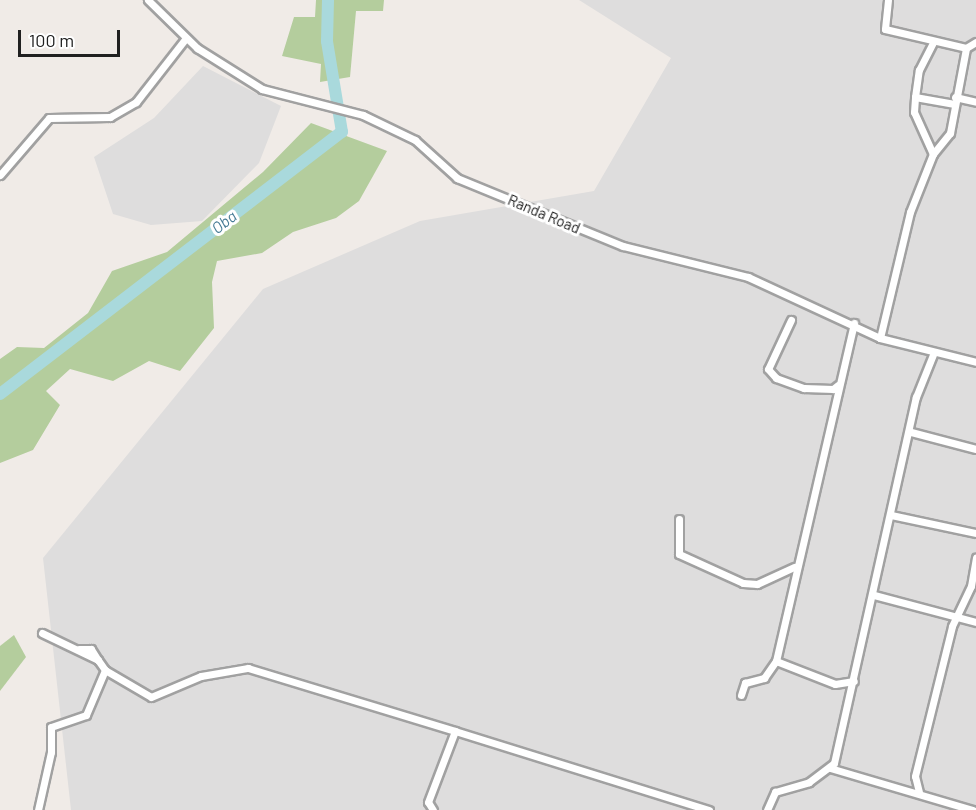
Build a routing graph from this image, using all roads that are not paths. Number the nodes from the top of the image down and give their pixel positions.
1 (148, 0) edge
2 (888, 0) edge
3 (186, 39) junction
4 (976, 42) edge
5 (933, 43) junction
6 (966, 48) junction
7 (915, 97) junction
8 (954, 101) junction
9 (976, 102) edge
10 (933, 154) junction
11 (0, 175) edge
12 (791, 320) dead end
13 (854, 323) junction
14 (880, 338) junction
15 (934, 352) junction
16 (976, 362) edge
17 (840, 383) junction
18 (911, 432) junction
19 (976, 449) edge
20 (891, 515) junction
21 (679, 519) dead end
22 (976, 533) edge
23 (976, 557) edge
24 (794, 567) junction
25 (874, 595) junction
26 (957, 616) junction
27 (976, 622) edge
28 (42, 633) dead end
29 (776, 661) junction
30 (105, 670) junction
31 (854, 681) junction
32 (741, 695) dead end
33 (455, 731) junction
34 (830, 768) junction
35 (919, 792) junction
36 (38, 810) edge
37 (433, 810) edge
38 (710, 810) edge
39 (767, 810) edge
40 (973, 810) edge

1 - 3 street, Randa Road
2 - 5 street
3 - 11 street
3 - 13 street, Randa Road
4 - 6 street
5 - 6 street
5 - 7 street
6 - 8 street
7 - 8 street
7 - 10 street
8 - 9 street
8 - 10 street
10 - 14 street
12 - 17 street
13 - 14 street, Randa Road
13 - 17 street
14 - 15 street, Randa Road
15 - 16 street, Randa Road
15 - 18 street
17 - 24 street
18 - 19 street
18 - 20 street
20 - 22 street
20 - 25 street
21 - 24 street
23 - 26 street
24 - 29 street
25 - 26 street
25 - 31 street
26 - 27 street
26 - 35 street
28 - 30 street
29 - 31 street
29 - 32 street
30 - 33 street
30 - 36 street
31 - 34 street
33 - 37 street
33 - 38 street
34 - 35 street
34 - 39 street
35 - 40 street

